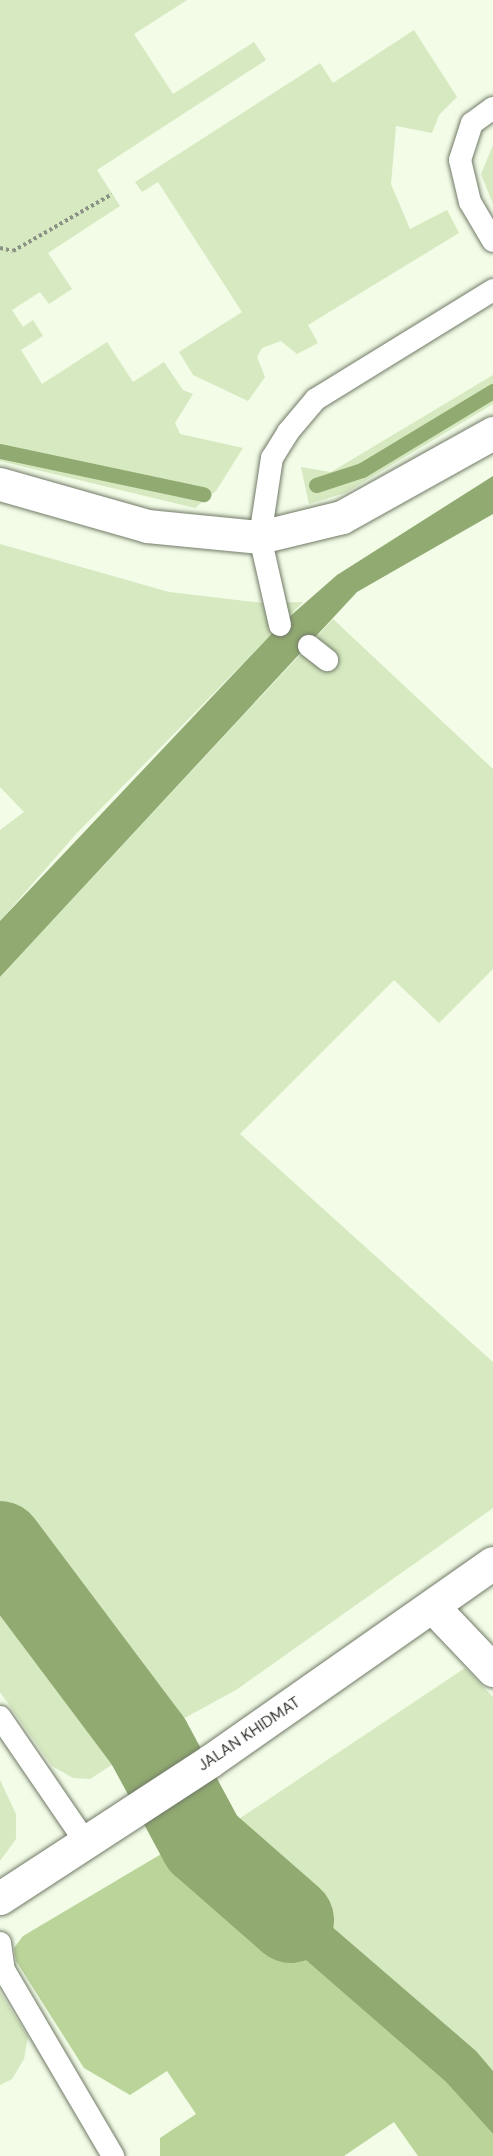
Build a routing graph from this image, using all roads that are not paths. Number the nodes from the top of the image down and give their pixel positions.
1 (493, 108) edge
2 (493, 241) edge
3 (493, 290) edge
4 (493, 433) edge
5 (0, 484) edge
6 (260, 537) junction
7 (280, 625) dead end
8 (309, 646) dead end
9 (327, 660) dead end
10 (493, 1563) edge
11 (435, 1608) junction
12 (493, 1670) edge
13 (0, 1718) edge
14 (85, 1841) junction
15 (0, 1898) edge
16 (0, 1942) edge
17 (113, 2156) edge

1 - 2 lane
3 - 6 lane
4 - 6 street
5 - 6 street
6 - 7 lane
8 - 9 lane
10 - 11 street, JALAN KHIDMAT
11 - 12 street
11 - 14 street, JALAN KHIDMAT
13 - 14 lane
14 - 15 street, JALAN KHIDMAT
16 - 17 lane

